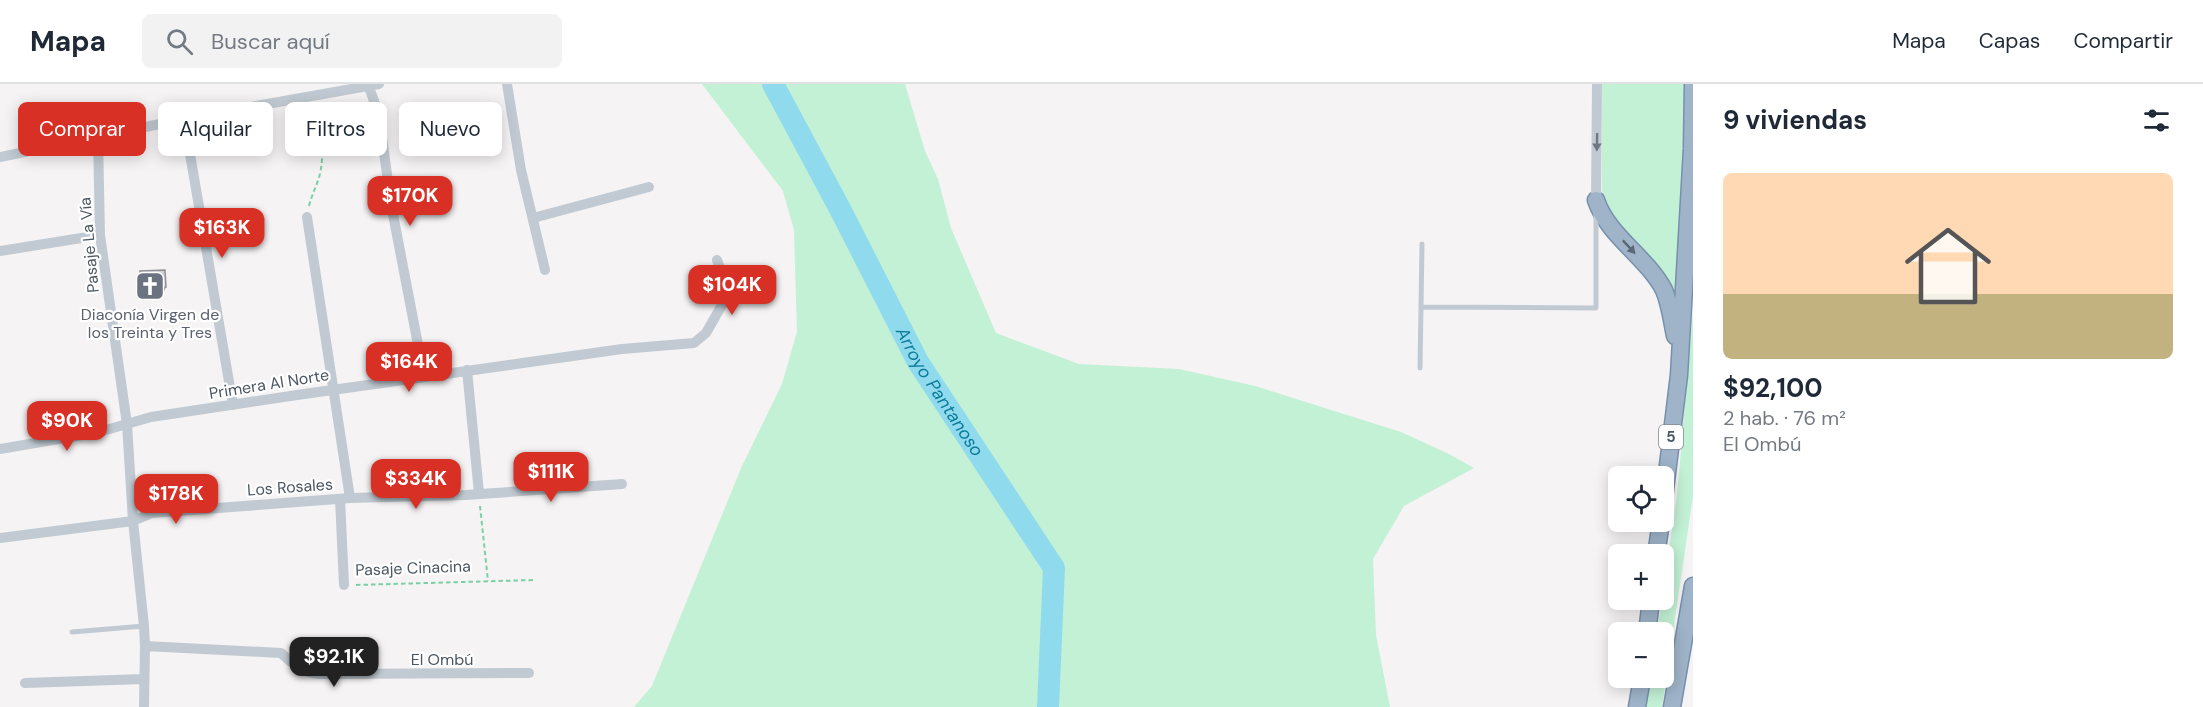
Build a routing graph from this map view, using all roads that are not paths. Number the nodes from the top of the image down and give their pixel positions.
1 (507, 84) edge
2 (1597, 84) edge
3 (1693, 84) edge
4 (374, 85) edge
5 (273, 103) edge
6 (18, 154) edge
7 (98, 156) edge
8 (189, 156) edge
9 (0, 157) edge
10 (649, 187) dead end
11 (1596, 200) junction
12 (307, 217) road end
13 (532, 218) junction
14 (100, 235) junction
15 (1422, 244) dead end
16 (0, 251) edge
17 (717, 260) dead end
18 (545, 270) dead end
19 (1421, 307) junction
20 (1420, 368) dead end
21 (467, 370) junction
22 (1679, 375) junction
23 (424, 376) junction
24 (334, 389) junction
25 (233, 405) junction
26 (127, 424) junction
27 (0, 449) edge
28 (1668, 466) edge
29 (622, 484) dead end
30 (479, 493) junction
31 (345, 498) junction
32 (133, 521) junction
33 (0, 538) edge
34 (344, 585) road end
35 (1693, 586) edge
36 (144, 626) junction
37 (72, 632) dead end
38 (146, 646) junction
39 (529, 674) dead end
40 (144, 679) junction
41 (25, 683) dead end
42 (1639, 688) edge
43 (144, 707) edge
44 (1636, 707) edge
45 (1672, 707) edge

1 - 13 street
2 -> 11 street
3 - 22 highway, 5
4 - 5 street
4 - 23 street
6 - 9 street
7 - 14 street, Pasaje La Vía
8 - 25 street
10 - 13 street
11 - 19 lane
11 -> 22 highway
12 - 24 street, Pasaje Cinacina
13 - 18 street
14 - 16 street
14 - 26 street, Pasaje La Vía
15 - 19 lane
17 - 21 street, Primera Al Norte
19 - 20 lane
21 - 23 street, Primera Al Norte
21 - 30 street
22 - 28 highway, 5
23 - 24 street, Primera Al Norte
24 - 25 street, Primera Al Norte
24 - 31 street, Pasaje Cinacina
25 - 26 street, Primera Al Norte
26 - 27 street, Primera Al Norte
26 - 32 street, Pasaje La Vía
29 - 30 street, Los Rosales
30 - 31 street, Los Rosales
31 - 32 street, Los Rosales
31 - 34 street, Pasaje Cinacina
32 - 33 street, Los Rosales
32 - 36 street, Pasaje La Vía
35 - 45 highway
36 - 37 lane
36 - 38 street, Pasaje La Vía
38 - 39 street, El Ombú
38 - 40 street, Pasaje La Vía
40 - 41 street
40 - 43 street, Pasaje La Vía
42 - 44 highway

